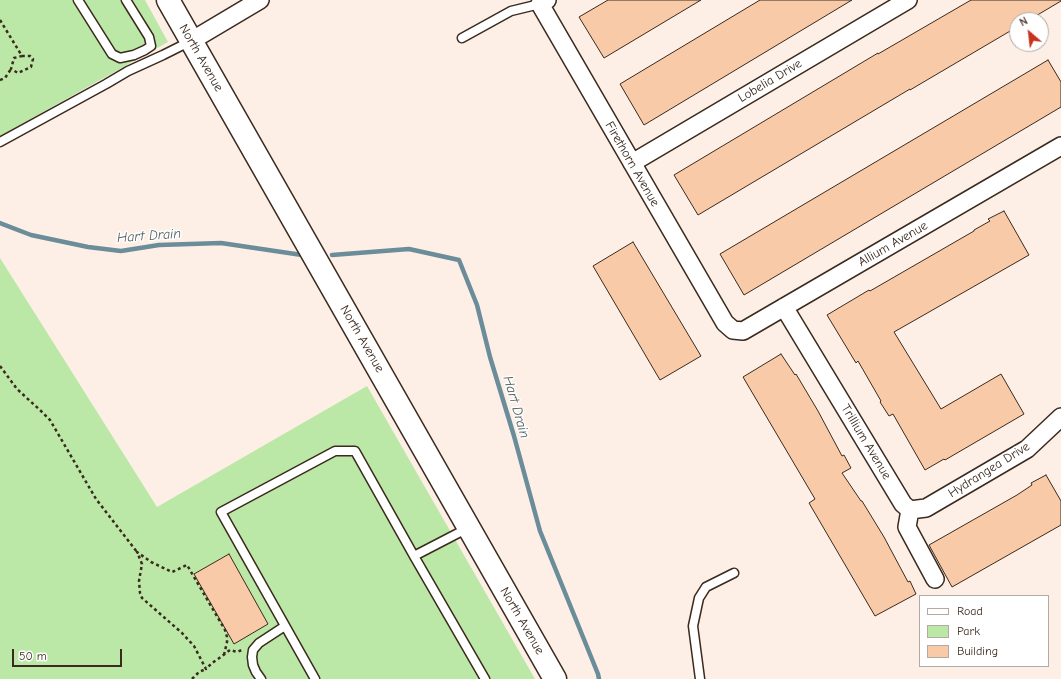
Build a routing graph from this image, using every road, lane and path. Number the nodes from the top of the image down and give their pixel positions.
1 (78, 0) edge
2 (126, 0) edge
3 (168, 0) edge
4 (260, 0) edge
5 (908, 0) edge
6 (544, 2) edge
7 (0, 20) edge
8 (462, 38) dead end
9 (191, 40) junction
10 (22, 56) junction
11 (11, 69) junction
12 (0, 80) edge
13 (0, 142) edge
14 (1061, 146) edge
15 (632, 163) junction
16 (784, 307) junction
17 (724, 323) joint
18 (0, 366) edge
19 (1061, 417) edge
20 (910, 510) junction
21 (469, 527) junction
22 (137, 552) junction
23 (414, 556) junction
24 (734, 574) dead end
25 (936, 579) dead end
26 (285, 626) junction
27 (259, 643) junction
28 (224, 655) junction
29 (206, 669) junction
30 (192, 679) edge
31 (261, 679) edge
32 (315, 679) edge
33 (485, 679) edge
34 (555, 679) edge
35 (700, 679) edge

1 - 2 lane
3 - 9 street, North Avenue
4 - 9 street
5 - 15 street, Lobelia Drive
6 - 8 lane
6 - 15 street, Firethorn Avenue
7 - 10 path
9 - 13 lane
9 - 21 street, North Avenue
10 - 11 path
10 - 11 path
11 - 12 path
14 - 16 street, Allium Avenue
15 - 17 street, Firethorn Avenue
16 - 17 street, Allium Avenue
16 - 20 street, Trillium Avenue
18 - 22 path
19 - 20 street, Hydrangea Drive
20 - 25 street
21 - 23 lane
21 - 34 street, North Avenue
22 - 28 path
22 - 29 path
23 - 26 lane
23 - 33 lane
24 - 35 lane
26 - 27 lane
26 - 32 lane
27 - 28 path
27 - 31 lane
28 - 29 path
29 - 30 path

